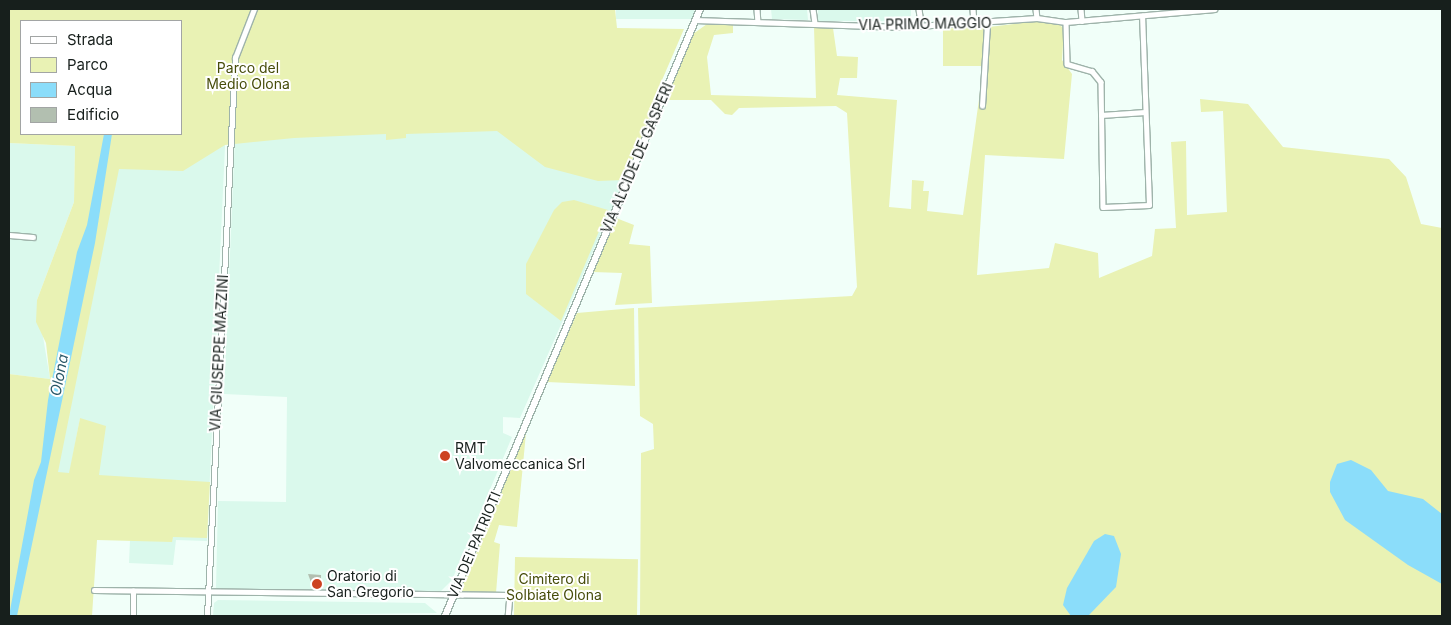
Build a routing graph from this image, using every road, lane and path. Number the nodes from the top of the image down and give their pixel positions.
1 (254, 9) edge
2 (700, 9) edge
3 (757, 9) edge
4 (814, 9) edge
5 (919, 9) edge
6 (973, 9) edge
7 (1036, 9) edge
8 (1081, 9) edge
9 (1214, 9) edge
10 (1142, 16) junction
11 (1036, 18) junction
12 (696, 20) junction
13 (1082, 21) junction
14 (758, 22) junction
15 (1066, 22) junction
16 (920, 23) junction
17 (815, 24) junction
18 (986, 24) junction
19 (974, 25) junction
20 (982, 106) dead end
21 (1145, 112) junction
22 (1101, 115) junction
23 (9, 235) edge
24 (33, 237) dead end
25 (574, 308) joint
26 (94, 590) dead end
27 (133, 592) junction
28 (208, 593) junction
29 (452, 597) junction
30 (133, 616) edge
31 (207, 616) edge
32 (445, 616) edge
33 (508, 616) edge

1 - 28 street, VIA GIUSEPPE MAZZINI
2 - 12 street, VIA ALCIDE DE GASPERI
3 - 14 street
4 - 17 street
5 - 16 street
6 - 19 street
7 - 11 street
8 - 13 street
9 - 10 street, VIA PRIMO MAGGIO
10 - 13 street, VIA PRIMO MAGGIO
10 - 21 street
11 - 15 street, VIA PRIMO MAGGIO
11 - 18 street, VIA PRIMO MAGGIO
12 - 14 street, VIA PRIMO MAGGIO
12 - 25 street, VIA ALCIDE DE GASPERI
13 - 15 street, VIA PRIMO MAGGIO
14 - 17 street, VIA PRIMO MAGGIO
15 - 22 street
16 - 17 street, VIA PRIMO MAGGIO
16 - 19 street, VIA PRIMO MAGGIO
18 - 19 street, VIA PRIMO MAGGIO
18 - 20 street
21 - 22 street
21 - 22 street
23 - 24 street
25 - 29 street, VIA DEI PATRIOTI
26 - 27 street
27 - 28 street
27 - 30 street
28 - 29 street
28 - 31 street, VIA GIUSEPPE MAZZINI
29 - 32 street, VIA DEI PATRIOTI
29 - 33 street

